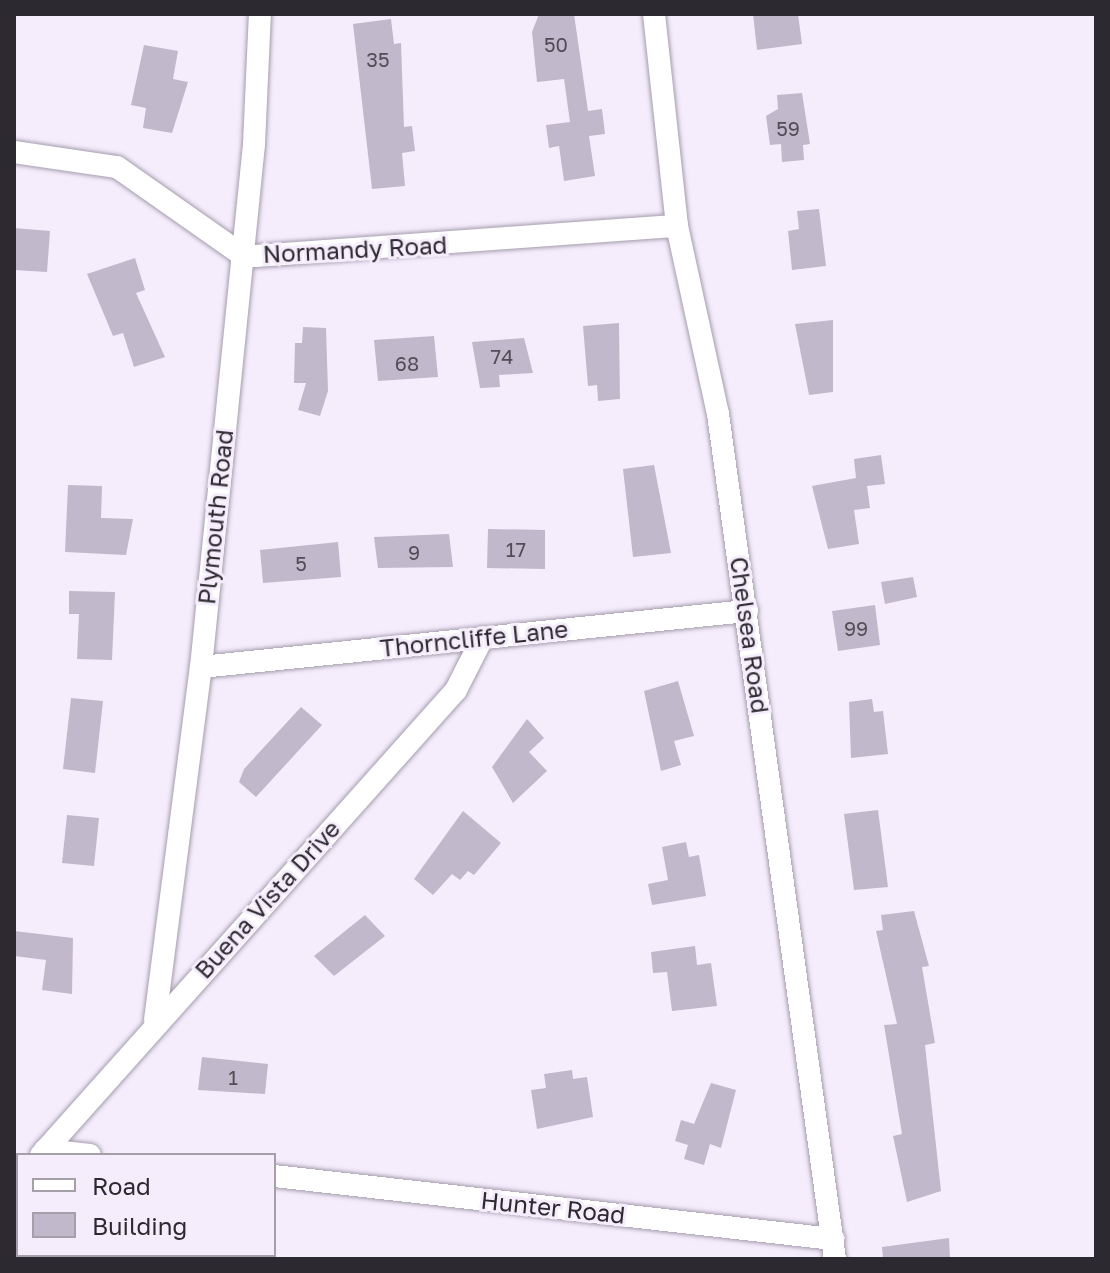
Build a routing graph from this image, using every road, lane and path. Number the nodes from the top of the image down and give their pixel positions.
1 (260, 14) edge
2 (654, 14) edge
3 (14, 152) edge
4 (677, 226) junction
5 (241, 254) junction
6 (747, 611) junction
7 (483, 637) junction
8 (201, 667) junction
9 (155, 1020) junction
10 (43, 1152) edge
11 (276, 1176) edge
12 (834, 1249) edge

1 - 5 street, Plymouth Road
2 - 4 street, Chelsea Road
3 - 5 street, Normandy Road
4 - 5 street, Normandy Road
4 - 6 street, Chelsea Road
5 - 8 street, Plymouth Road
6 - 7 street, Thorncliffe Lane
6 - 12 street, Chelsea Road
7 - 8 street, Thorncliffe Lane
7 - 9 street, Buena Vista Drive
8 - 9 street, Plymouth Road
9 - 10 street, Buena Vista Drive
11 - 12 street, Hunter Road

